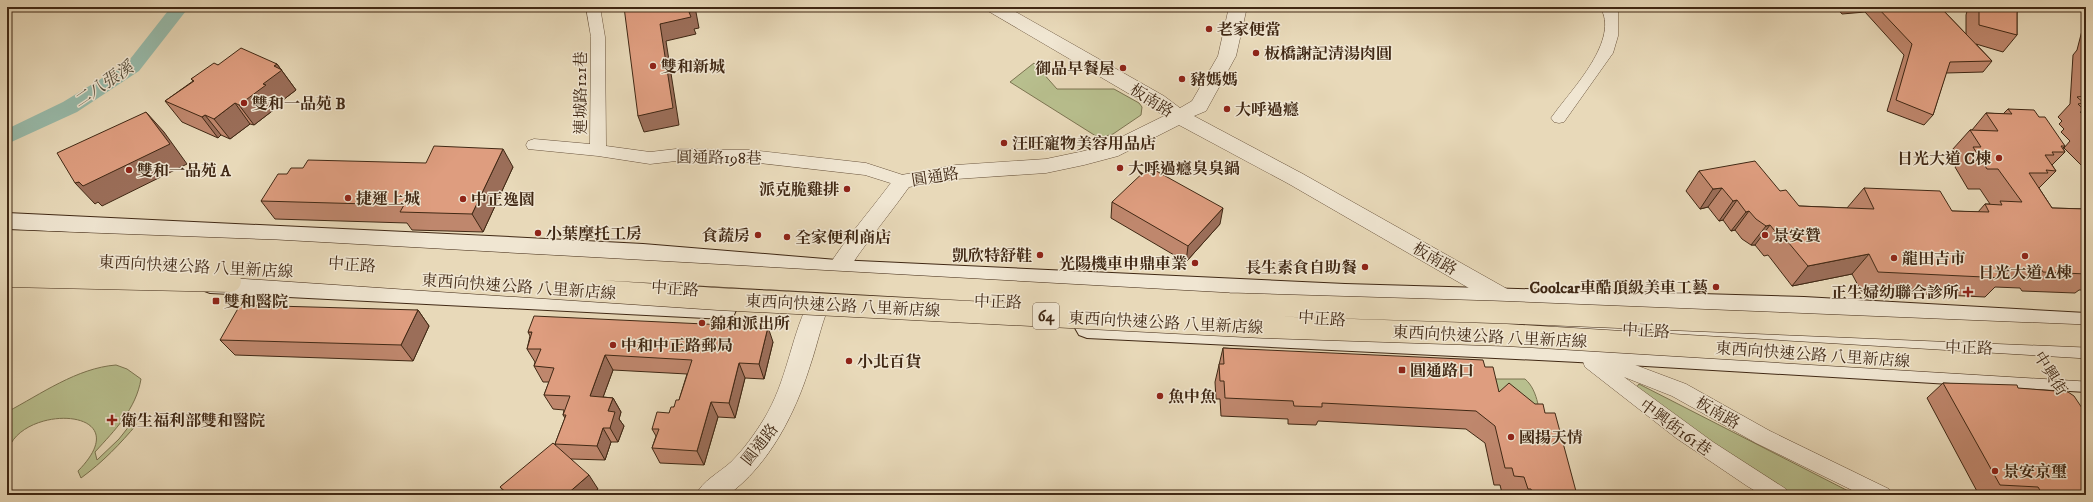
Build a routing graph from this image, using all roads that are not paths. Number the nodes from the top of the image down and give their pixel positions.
1 (593, 7) edge
2 (994, 7) edge
3 (1238, 7) edge
4 (1607, 7) edge
5 (1178, 116) junction
6 (1559, 118) dead end
7 (534, 145) dead end
8 (598, 150) junction
9 (903, 181) junction
10 (7, 221) edge
11 (7, 240) edge
12 (7, 248) edge
13 (7, 258) edge
14 (837, 269) junction
15 (7, 276) edge
16 (404, 278) junction
17 (825, 293) junction
18 (1501, 296) junction
19 (814, 314) junction
20 (2018, 319) junction
21 (2086, 322) edge
22 (1540, 326) junction
23 (2086, 336) edge
24 (2037, 349) junction
25 (1578, 352) junction
26 (2086, 352) edge
27 (2086, 370) edge
28 (2056, 381) junction
29 (2086, 382) edge
30 (2069, 400) edge
31 (708, 495) edge
32 (1779, 495) edge
33 (1882, 495) edge

1 - 8 street, 連城路121巷
2 - 5 street, 板南路
3 - 5 street, 圓通路
4 - 6 street
5 - 9 street, 圓通路
5 - 18 street, 板南路
7 - 8 street, 圓通路198巷
8 - 9 street, 圓通路198巷
9 - 14 street, 圓通路
10 - 14 main road, 中正路
11 - 23 highway, 東西向快速公路 八里新店線 / 64, bridge
12 - 17 main road, 中正路
13 - 16 highway, 東西向快速公路 八里新店線 / 64, bridge
14 - 17 street, 圓通路
14 - 18 main road, 中正路
15 - 16 highway, bridge
15 - 19 main road, 中正路
16 - 27 highway, 東西向快速公路 八里新店線 / 64, bridge
17 - 19 street, 圓通路
17 - 22 main road, 中正路
18 - 20 main road, 中正路
18 - 22 street, 板南路
19 - 25 main road, 中正路
19 - 31 street, 圓通路
20 - 21 main road, 中正路
20 - 24 street, 中興街
22 - 24 main road, 中正路
22 - 25 street, 板南路
24 - 26 main road, 中正路
24 - 28 street, 中興街
25 - 28 main road, 中正路
25 - 32 street, 中興街161巷
25 - 33 street, 板南路
28 - 29 main road, 中正路
28 - 30 street, 中興街

